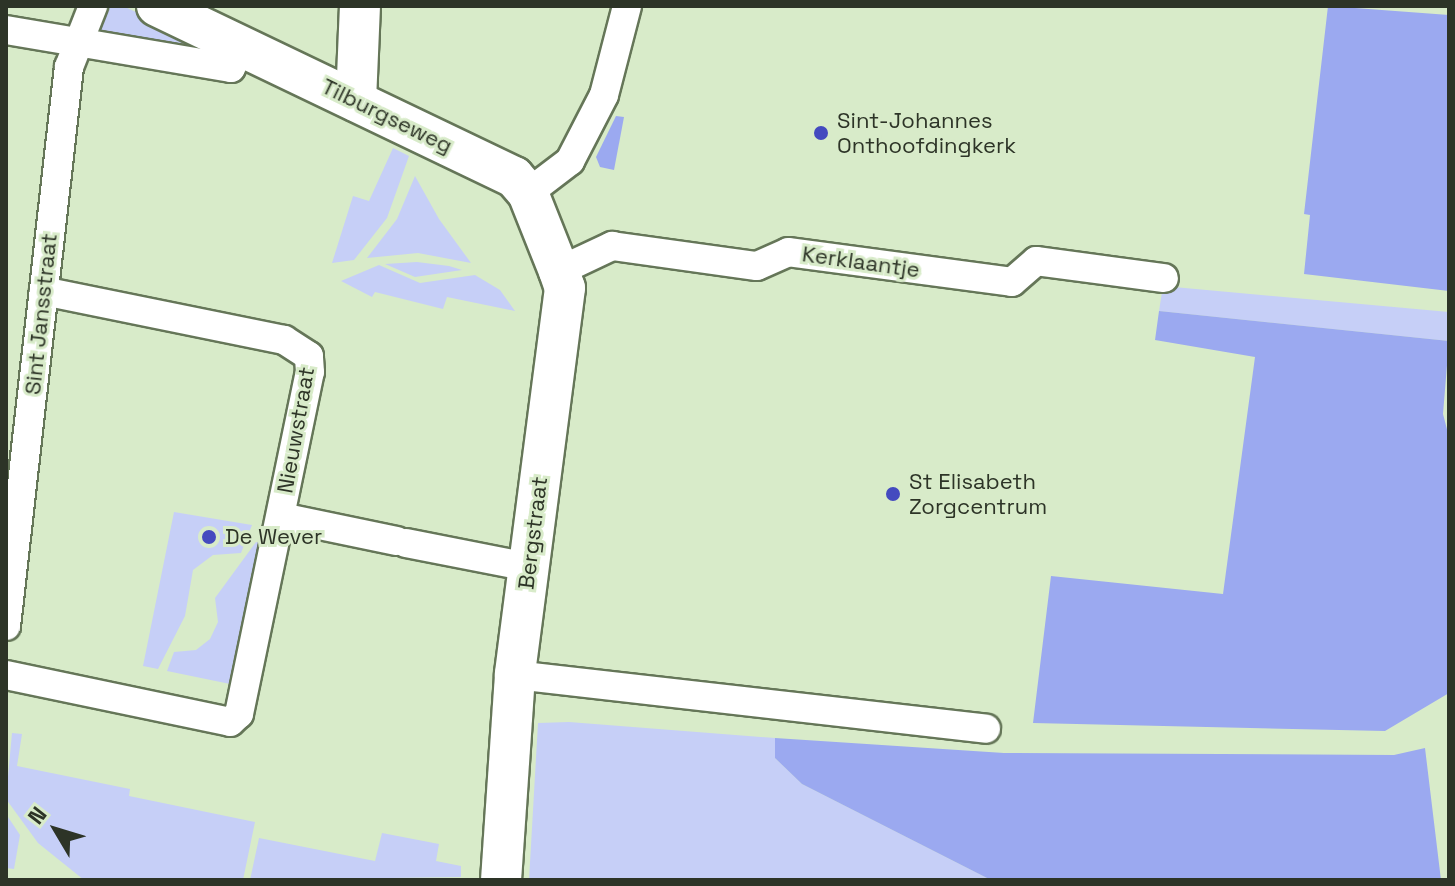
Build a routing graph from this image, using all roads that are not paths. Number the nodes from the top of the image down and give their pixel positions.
1 (93, 6) edge
2 (157, 6) edge
3 (360, 6) edge
4 (627, 6) edge
5 (6, 30) edge
6 (76, 41) junction
7 (241, 46) junction
8 (356, 101) junction
9 (528, 193) junction
10 (559, 271) junction
11 (1164, 278) dead end
12 (44, 291) junction
13 (281, 517) junction
14 (528, 567) junction
15 (6, 626) edge
16 (6, 675) edge
17 (515, 675) junction
18 (986, 729) dead end
19 (501, 880) edge

1 - 6 street, Sint Jansstraat
2 - 7 street, Tilburgseweg
3 - 8 street
4 - 9 street
5 - 6 street
6 - 7 street
6 - 12 street, Sint Jansstraat
7 - 8 street, Tilburgseweg
8 - 9 street, Tilburgseweg
9 - 10 street, Bergstraat
10 - 11 street, Kerklaantje
10 - 14 street, Bergstraat
12 - 13 street, Nieuwstraat
12 - 15 street, Sint Jansstraat
13 - 14 street, Nieuwstraat
13 - 16 street
14 - 17 street, Bergstraat
17 - 18 street
17 - 19 street, Bergstraat

